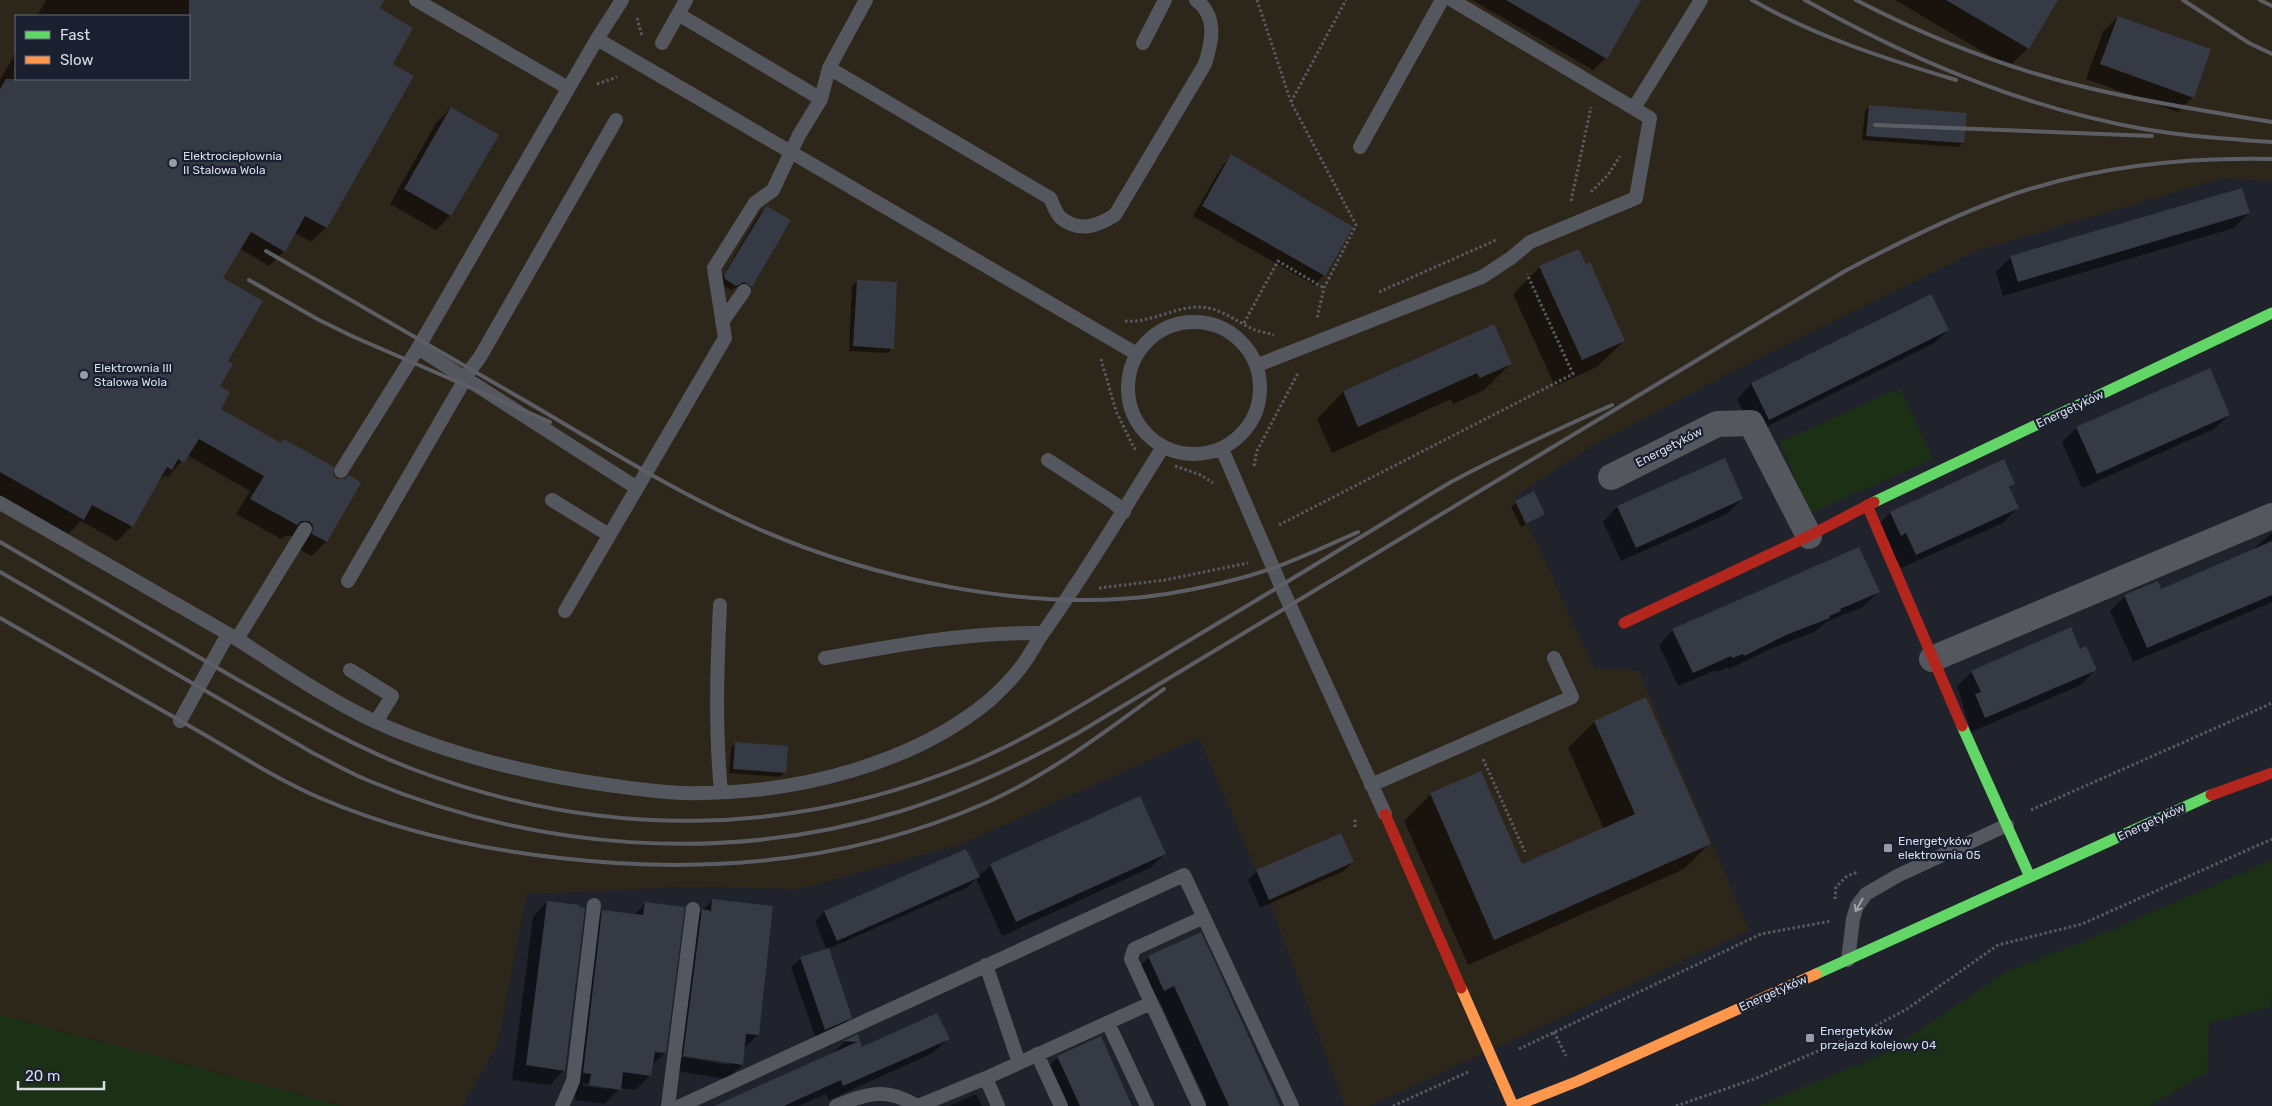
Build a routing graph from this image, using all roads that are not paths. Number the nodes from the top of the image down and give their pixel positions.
1 (416, 0) edge
2 (622, 0) edge
3 (686, 0) edge
4 (866, 0) edge
5 (1165, 0) edge
6 (1196, 0) edge
7 (1442, 0) edge
8 (1452, 0) edge
9 (1701, 0) edge
10 (678, 14) junction
11 (597, 39) junction
12 (662, 43) dead end
13 (1143, 43) dead end
14 (829, 68) junction
15 (570, 86) junction
16 (821, 99) junction
17 (1634, 108) junction
18 (616, 120) dead end
19 (1360, 147) dead end
20 (791, 152) junction
21 (744, 291) dead end
22 (2272, 313) edge
23 (722, 322) junction
24 (418, 348) junction
25 (1137, 354) junction
26 (1258, 365) junction
27 (465, 379) junction
28 (1222, 449) junction
29 (1159, 453) junction
30 (1048, 460) dead end
31 (341, 471) dead end
32 (1611, 477) dead end
33 (637, 488) junction
34 (552, 500) dead end
35 (0, 503) edge
36 (1867, 506) junction
37 (1124, 512) junction
38 (2272, 516) edge
39 (305, 529) dead end
40 (609, 535) junction
41 (1809, 536) junction
42 (348, 581) dead end
43 (720, 605) dead end
44 (565, 611) dead end
45 (1624, 623) dead end
46 (1042, 633) junction
47 (233, 637) junction
48 (825, 658) dead end
49 (1554, 658) dead end
50 (1932, 659) junction
51 (350, 670) dead end
52 (180, 721) dead end
53 (376, 722) junction
54 (2272, 760) edge
55 (2272, 773) edge
56 (1371, 785) junction
57 (721, 792) junction
58 (2217, 792) junction
59 (1385, 814) joint
60 (2007, 825) junction
61 (2030, 878) junction
62 (594, 905) dead end
63 (692, 909) dead end
64 (1204, 917) junction
65 (1848, 960) junction
66 (986, 965) junction
67 (1151, 1003) junction
68 (1108, 1022) junction
69 (1037, 1054) junction
70 (1019, 1063) junction
71 (986, 1078) junction
72 (562, 1106) edge
73 (668, 1106) edge
74 (680, 1106) edge
75 (836, 1106) edge
76 (918, 1106) edge
77 (998, 1106) edge
78 (1061, 1106) edge
79 (1147, 1106) edge
80 (1199, 1106) edge
81 (1292, 1106) edge
82 (1514, 1106) edge

1 - 15 lane
2 - 11 lane
3 - 10 lane
4 - 14 lane
5 - 13 lane
6 - 14 lane
7 - 19 lane
8 - 17 lane
9 - 17 lane
10 - 12 lane
10 - 16 lane
11 - 15 lane
11 - 20 lane
14 - 16 lane
15 - 24 lane
16 - 20 lane
17 - 26 lane
18 - 27 lane
20 - 23 lane
20 - 25 lane
21 - 23 lane
22 - 36 street, Energetyków
23 - 33 lane
24 - 27 lane
24 - 31 lane
25 - 26 lane
25 - 29 lane
26 - 28 lane
27 - 33 lane
27 - 42 lane
28 - 29 lane
28 - 56 lane
29 - 37 lane
30 - 37 lane
32 - 41 street, Energetyków
33 - 40 lane
34 - 40 lane
35 - 47 lane
36 - 41 street, Energetyków
36 - 50 street
37 - 46 lane
38 - 50 street
39 - 47 lane
40 - 44 lane
41 - 45 street, Energetyków
43 - 57 lane
46 - 48 lane
46 - 57 lane
47 - 52 lane
47 - 53 lane
49 - 56 lane
50 - 60 street
51 - 53 lane
53 - 57 lane
54 - 58 street, Energetyków
55 - 58 street, Energetyków
56 - 59 lane
58 - 61 street, Energetyków
59 - 82 street
60 - 61 street
60 -> 65 lane
61 - 65 street, Energetyków
62 - 72 lane
63 - 73 lane
64 - 66 lane
64 - 67 lane
64 - 81 lane
65 - 82 street, Energetyków
66 - 70 lane
66 - 74 lane
67 - 68 lane
67 - 80 lane
68 - 69 lane
68 - 79 lane
69 - 70 lane
69 - 78 lane
70 - 71 lane
71 - 76 lane
71 - 77 lane
75 - 76 lane

